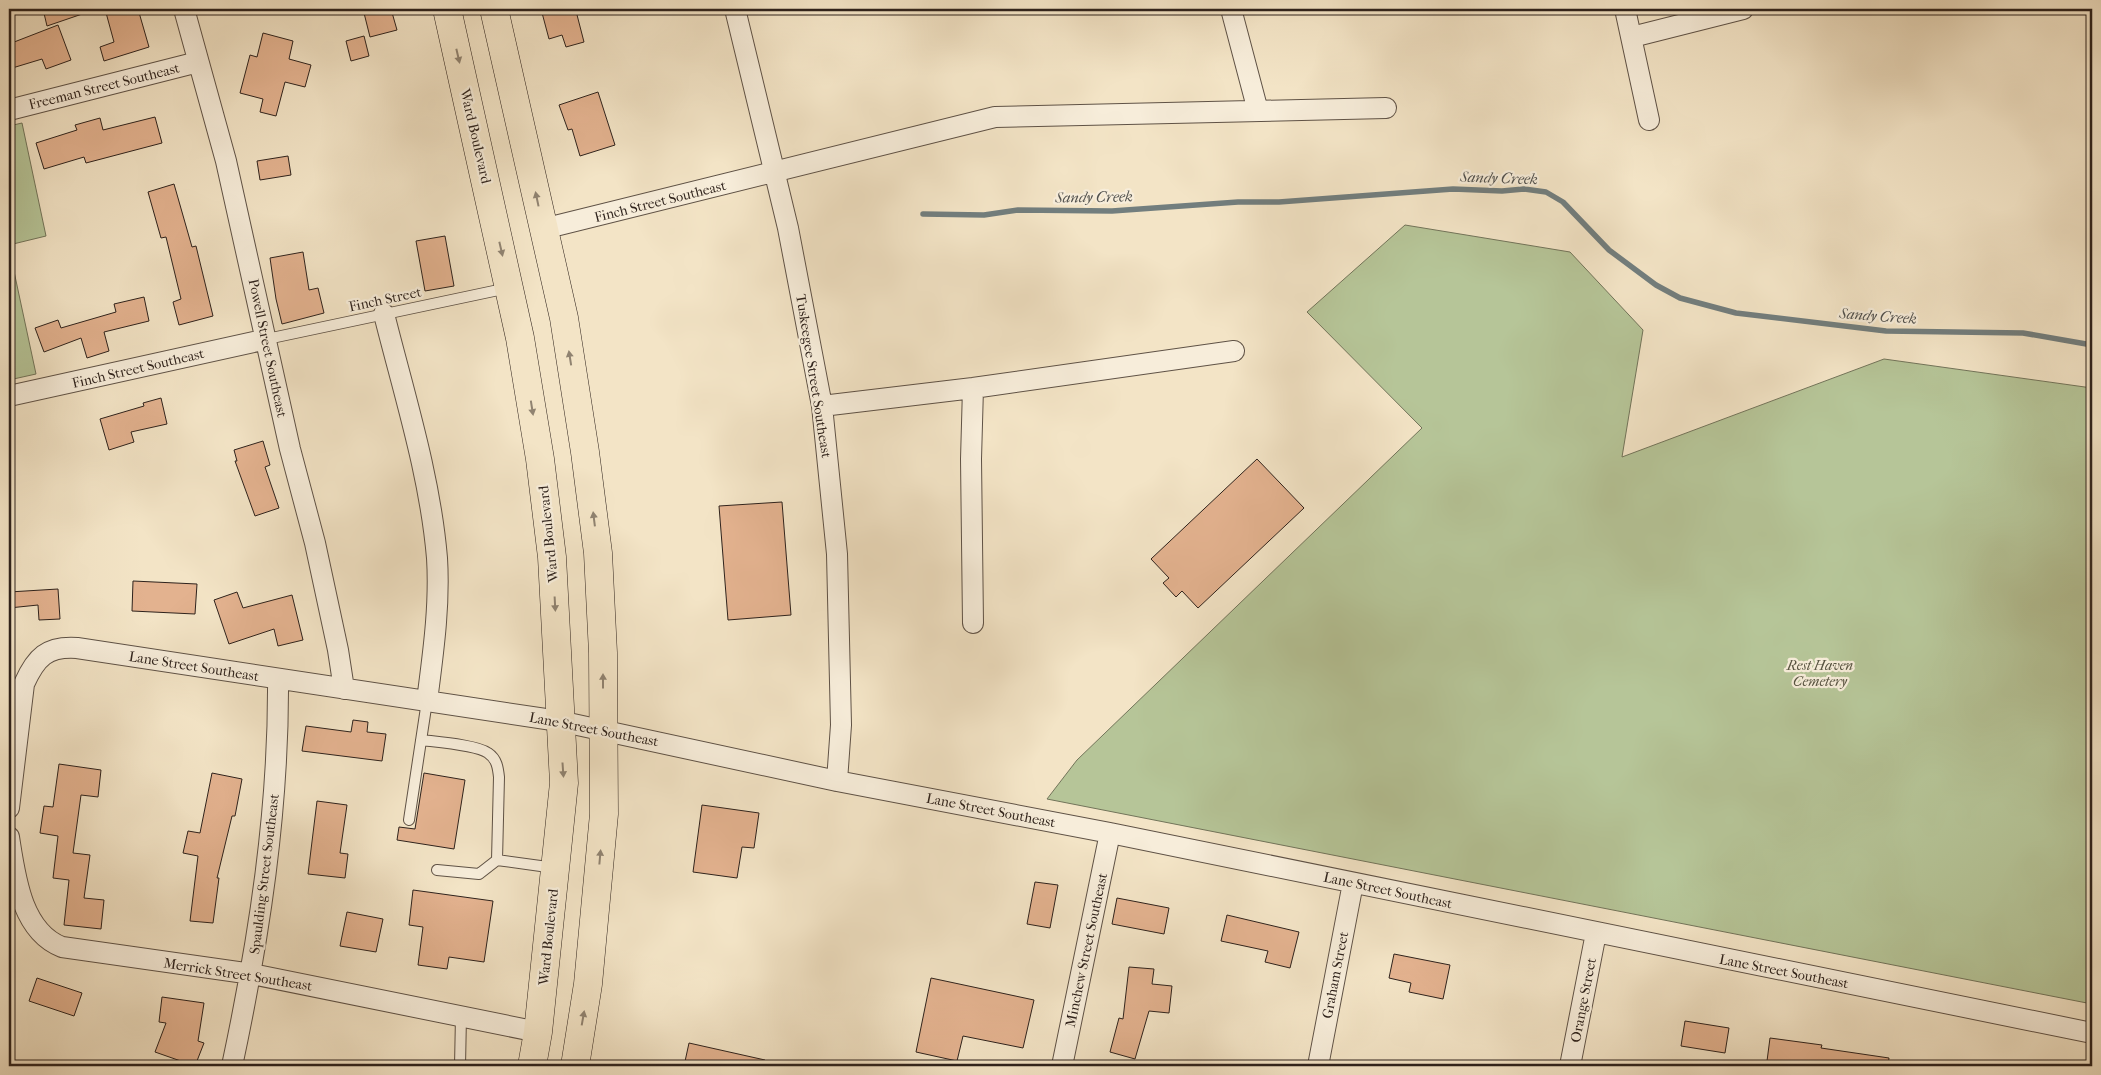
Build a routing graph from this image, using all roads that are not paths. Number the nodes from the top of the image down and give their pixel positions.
1 (184, 9) edge
2 (447, 9) edge
3 (494, 9) edge
4 (735, 9) edge
5 (1231, 9) edge
6 (1626, 9) edge
7 (1743, 9) edge
8 (1632, 37) junction
9 (198, 62) junction
10 (1386, 108) dead end
11 (9, 110) edge
12 (1258, 111) junction
13 (1650, 120) dead end
14 (776, 172) junction
15 (543, 228) junction
16 (510, 288) junction
17 (384, 314) junction
18 (266, 339) junction
19 (1234, 351) dead end
20 (973, 388) junction
21 (9, 396) edge
22 (822, 406) junction
23 (973, 623) dead end
24 (278, 680) junction
25 (344, 689) junction
26 (427, 702) junction
27 (560, 721) junction
28 (603, 730) junction
29 (421, 740) junction
30 (837, 780) junction
31 (9, 808) edge
32 (409, 820) dead end
33 (1110, 833) junction
34 (9, 837) edge
35 (498, 860) junction
36 (555, 868) junction
37 (438, 870) dead end
38 (1353, 883) junction
39 (1596, 933) junction
40 (252, 974) junction
41 (461, 1016) junction
42 (538, 1032) junction
43 (2092, 1032) edge
44 (232, 1066) edge
45 (460, 1066) edge
46 (532, 1066) edge
47 (575, 1066) edge
48 (1062, 1066) edge
49 (1318, 1066) edge
50 (1570, 1066) edge

1 - 9 street, Powell Street Southeast
2 -> 16 highway, Ward Boulevard
15 -> 3 highway
4 - 14 street, Tuskeegee Street Southeast
5 - 12 street
6 - 8 street
7 - 8 street
8 - 13 street
9 - 11 street, Freeman Street Southeast
9 - 18 street, Powell Street Southeast
10 - 12 street, Finch Street Southeast
12 - 14 street, Finch Street Southeast
14 - 15 street, Finch Street Southeast
14 - 22 street, Tuskeegee Street Southeast
28 -> 15 highway
16 - 17 lane, Finch Street
16 -> 27 highway, Ward Boulevard
17 - 18 lane, Finch Street
17 - 26 street
18 - 21 street, Finch Street Southeast
18 - 25 street, Powell Street Southeast
19 - 20 street
20 - 22 street
20 - 23 street
22 - 30 street, Tuskeegee Street Southeast
24 - 25 street, Lane Street Southeast
24 - 31 street, Lane Street Southeast
24 - 40 street, Spaulding Street Southeast
25 - 26 street, Lane Street Southeast
26 - 27 street, Lane Street Southeast
26 - 29 lane
27 - 28 street, Lane Street Southeast
27 -> 36 highway, Ward Boulevard
28 - 30 street, Lane Street Southeast
47 -> 28 highway
29 - 32 lane
29 - 35 lane
30 - 33 street, Lane Street Southeast
33 - 38 street, Lane Street Southeast
33 - 48 street, Minchew Street Southeast
34 - 40 street, Merrick Street Southeast
35 - 36 lane
35 - 37 lane
36 - 42 highway, Ward Boulevard
38 - 39 street, Lane Street Southeast
38 - 49 street, Graham Street
39 - 43 street, Lane Street Southeast
39 - 50 street, Orange Street
40 - 41 street, Merrick Street Southeast
40 - 44 street, Spaulding Street Southeast
41 - 42 street, Merrick Street Southeast
41 - 45 lane
42 - 46 highway, Ward Boulevard

